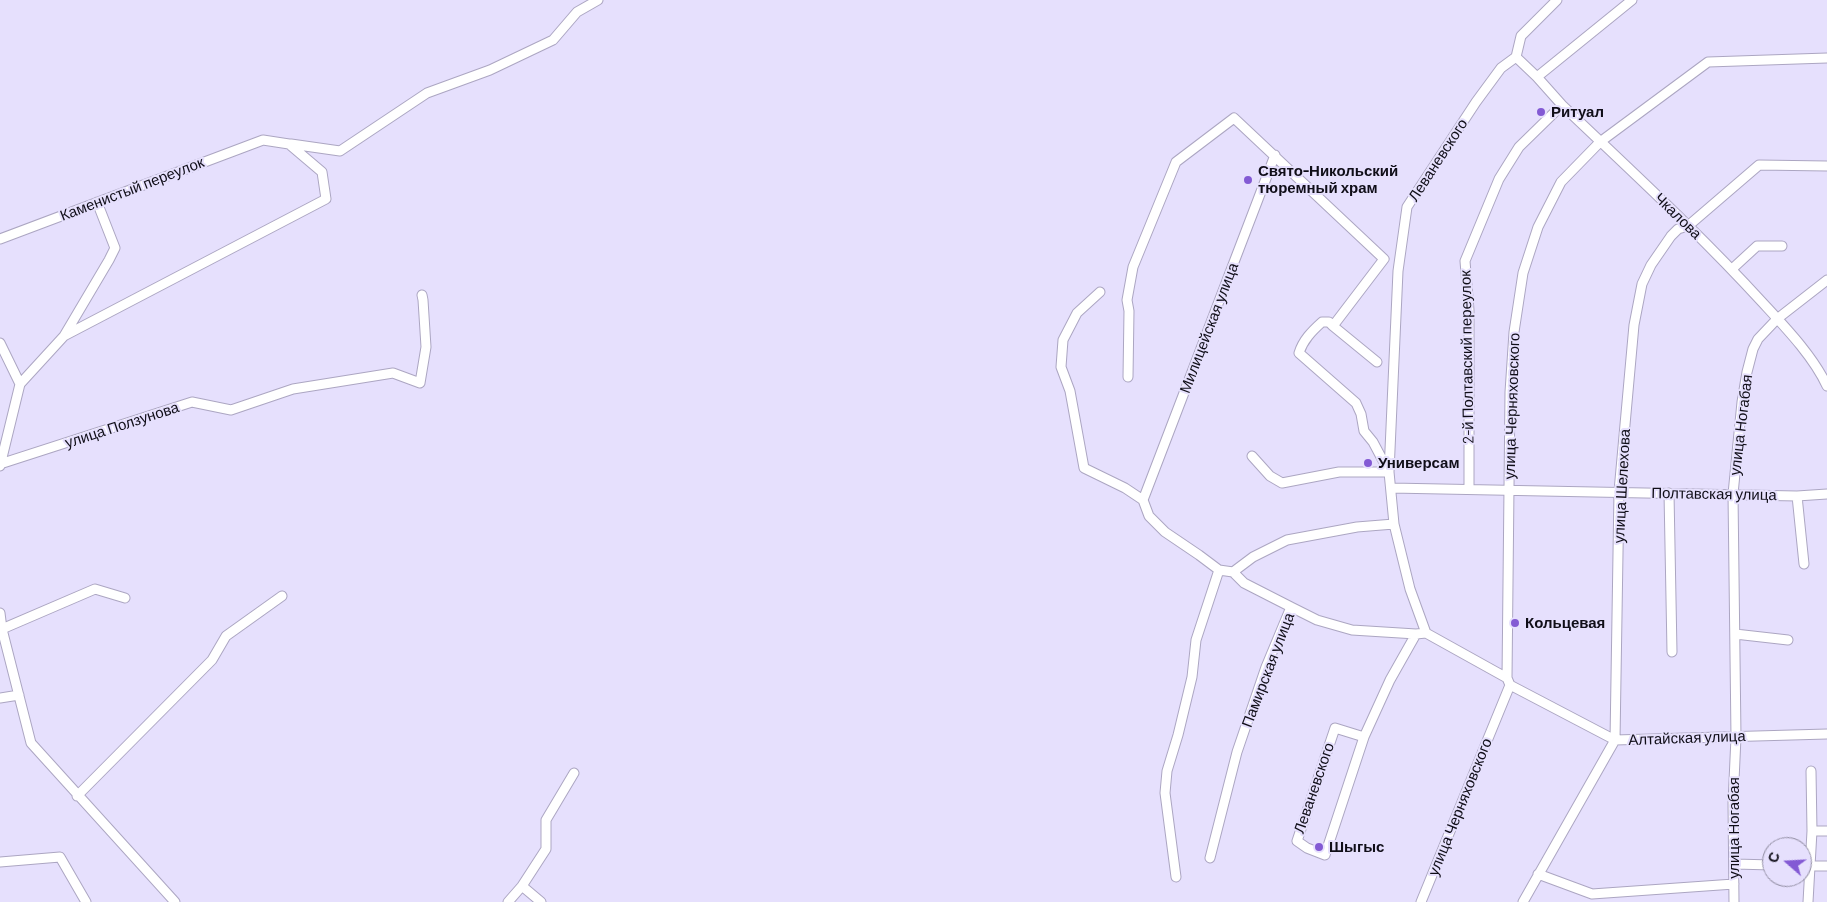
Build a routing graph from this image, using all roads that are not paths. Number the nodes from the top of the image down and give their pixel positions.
1 (598, 0) edge
2 (1557, 0) edge
3 (1632, 0) edge
4 (1516, 57) junction
5 (1827, 58) edge
6 (1537, 77) junction
7 (1562, 105) junction
8 (1600, 142) junction
9 (289, 144) junction
10 (1275, 156) junction
11 (1827, 166) edge
12 (97, 202) junction
13 (1688, 226) junction
14 (0, 239) edge
15 (1782, 246) dead end
16 (1732, 269) junction
17 (1827, 280) edge
18 (1100, 292) dead end
19 (422, 295) dead end
20 (1777, 319) junction
21 (1333, 326) junction
22 (64, 336) junction
23 (0, 342) edge
24 (1377, 362) dead end
25 (1128, 377) dead end
26 (20, 384) junction
27 (1827, 386) edge
28 (2, 450) edge
29 (1252, 456) dead end
30 (0, 465) edge
31 (1389, 472) junction
32 (1391, 488) junction
33 (1469, 489) junction
34 (1510, 491) junction
35 (1619, 491) junction
36 (1669, 493) junction
37 (1733, 494) junction
38 (1827, 494) edge
39 (1797, 496) junction
40 (1143, 500) junction
41 (1394, 524) junction
42 (1804, 564) dead end
43 (1219, 570) junction
44 (1233, 572) junction
45 (282, 596) dead end
46 (125, 598) dead end
47 (1291, 607) junction
48 (0, 613) edge
49 (2, 629) junction
50 (1421, 634) junction
51 (1734, 634) junction
52 (1788, 640) dead end
53 (1672, 652) dead end
54 (1509, 682) junction
55 (18, 695) junction
56 (0, 698) edge
57 (1827, 734) edge
58 (1364, 736) junction
59 (1736, 737) junction
60 (1615, 740) junction
61 (1811, 771) dead end
62 (574, 773) dead end
63 (77, 796) junction
64 (1812, 831) junction
65 (1827, 831) edge
66 (1811, 837) edge
67 (1210, 858) dead end
68 (0, 862) edge
69 (1735, 864) junction
70 (1762, 865) edge
71 (1812, 866) edge
72 (1827, 866) edge
73 (1538, 874) junction
74 (1176, 877) dead end
75 (1734, 884) junction
76 (522, 886) junction
77 (1807, 887) edge
78 (86, 902) edge
79 (175, 902) edge
80 (508, 902) edge
81 (542, 902) edge
82 (1421, 902) edge
83 (1523, 902) edge
84 (1734, 902) edge
85 (1808, 902) edge

1 - 9 street
2 - 4 street
3 - 6 street
4 - 6 street, Чкалова
4 - 31 street, Леваневского
5 - 8 street, улица Черняховского
6 - 7 street, Чкалова
7 - 8 street, Чкалова
7 - 33 street, 2-й Полтавский переулок
8 - 13 street, Чкалова
8 - 34 street, улица Черняховского
9 - 12 street, Каменистый переулок
9 - 22 street
10 - 21 street
10 - 25 street
10 - 40 street, Милицейская улица
11 - 13 street, улица Шелехова
12 - 14 street, Каменистый переулок
12 - 22 street
13 - 16 street, Чкалова
13 - 35 street, улица Шелехова
15 - 16 street
16 - 20 street, Чкалова
17 - 20 street, улица Ногабая
18 - 40 street
19 - 30 street, улица Ползунова
20 - 27 street, Чкалова
20 - 37 street, улица Ногабая
21 - 24 street
21 - 31 street, Леваневского
22 - 26 street
23 - 26 street
26 - 28 street, улица Ползунова
28 - 30 street, улица Ползунова
29 - 31 street
31 - 32 street, Леваневского
32 - 33 street, Полтавская улица
32 - 41 street, Леваневского
33 - 34 street, Полтавская улица
34 - 35 street, Полтавская улица
34 - 54 street, улица Черняховского
35 - 36 street, Полтавская улица
35 - 60 street, улица Шелехова
36 - 37 street, Полтавская улица
36 - 53 street
37 - 39 street, Полтавская улица
37 - 51 street, улица Ногабая
38 - 39 street, Полтавская улица
39 - 42 street
40 - 43 street
41 - 44 street
41 - 50 street, Леваневского
43 - 44 street
43 - 74 street
44 - 47 street
45 - 63 street
46 - 49 street
47 - 50 street, Памирская улица
47 - 67 street, Памирская улица
48 - 49 street
49 - 55 street
50 - 54 street, Алтайская улица
50 - 58 street, Леваневского
51 - 52 street
51 - 59 street, улица Ногабая
54 - 60 street, Алтайская улица
54 - 82 street, улица Черняховского
55 - 56 street
55 - 63 street
57 - 59 street, Алтайская улица
58 - 58 street, Леваневского
59 - 60 street, Алтайская улица
59 - 69 street, улица Ногабая
60 - 73 street, улица Шелехова
61 - 64 street
62 - 76 street
63 - 79 street
64 - 65 street
64 - 66 street
68 - 78 street
69 - 70 street
69 - 75 street, улица Ногабая
71 - 72 street
73 - 75 street
73 - 83 street, улица Шелехова
75 - 84 street, улица Ногабая
76 - 80 street
76 - 81 street
77 - 85 street

